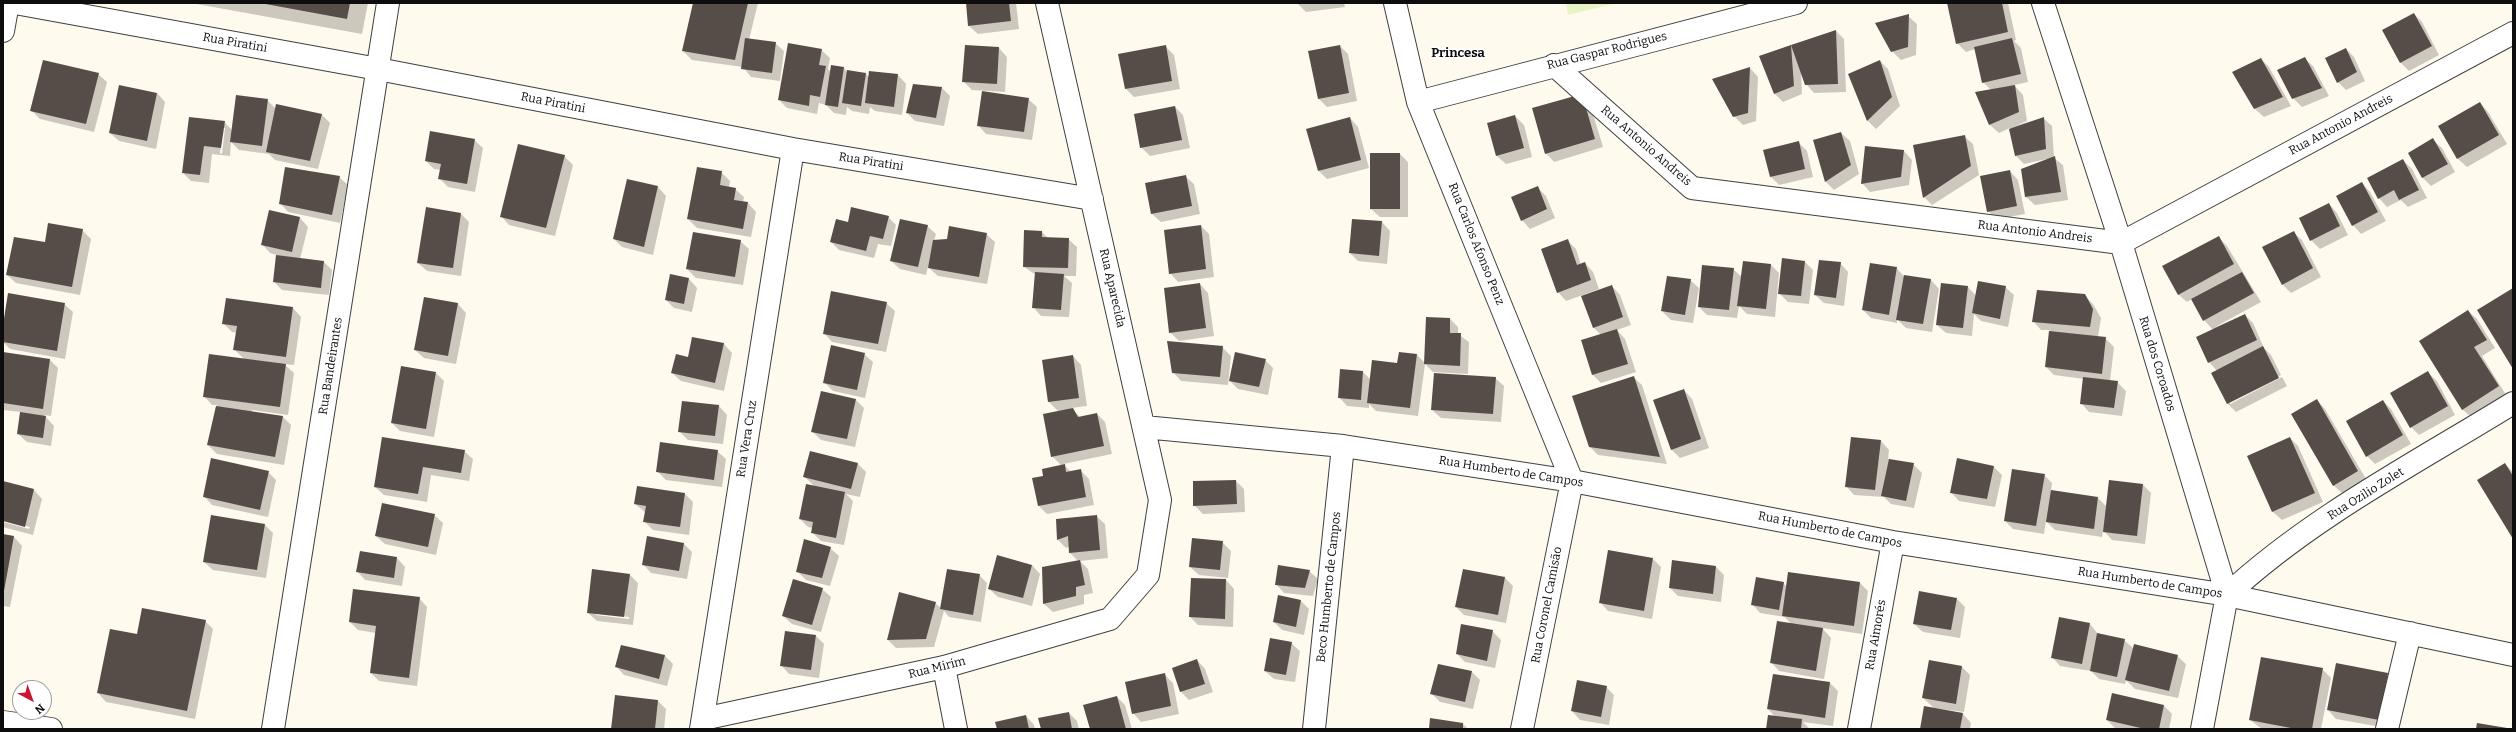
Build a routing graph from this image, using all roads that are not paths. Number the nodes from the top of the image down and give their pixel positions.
1 (8, 3) edge
2 (15, 3) edge
3 (388, 3) edge
4 (1046, 3) edge
5 (1395, 3) edge
6 (1796, 3) edge
7 (2043, 3) edge
8 (3, 31) edge
9 (2513, 34) edge
10 (1554, 65) junction
11 (378, 69) junction
12 (1418, 102) junction
13 (793, 150) junction
14 (1092, 199) junction
15 (2121, 243) junction
16 (2513, 403) edge
17 (1144, 427) junction
18 (1342, 446) junction
19 (1572, 481) junction
20 (1893, 542) junction
21 (1148, 575) joint
22 (2227, 595) junction
23 (2410, 633) junction
24 (2513, 655) edge
25 (944, 667) junction
26 (3, 722) edge
27 (702, 724) edge
28 (51, 729) edge
29 (273, 729) edge
30 (956, 729) edge
31 (1314, 729) edge
32 (1522, 729) edge
33 (1859, 729) edge
34 (2202, 729) edge
35 (2387, 729) edge

1 - 8 street
2 - 11 street, Rua Piratini
3 - 11 street, Rua Bandeirantes
4 - 14 street, Rua Aparecida
5 - 12 street, Rua Carlos Afonso Penz
6 - 10 street, Rua Gaspar Rodrigues
7 - 15 street, Rua dos Coroados
9 - 15 street, Rua Antonio Andreis
10 - 12 street, Rua Gaspar Rodrigues
10 - 15 street, Rua Antonio Andreis
11 - 13 street, Rua Piratini
11 - 29 street, Rua Bandeirantes
12 - 19 street, Rua Carlos Afonso Penz
13 - 14 street, Rua Piratini
13 - 27 street, Rua Vera Cruz
14 - 17 street, Rua Aparecida
15 - 22 street, Rua dos Coroados
16 - 22 street, Rua Ozilio Zolet
17 - 18 street, Rua Humberto de Campos
17 - 21 street, Rua Aparecida
18 - 19 street, Rua Humberto de Campos
18 - 31 street, Beco Humberto de Campos
19 - 20 street, Rua Humberto de Campos
19 - 32 street, Rua Coronel Camisão
20 - 22 street, Rua Humberto de Campos
20 - 33 street, Rua Aimorés
21 - 25 street, Rua Mirim
22 - 23 street, Rua Humberto de Campos
22 - 34 street, Rua dos Coroados
23 - 24 street, Rua Humberto de Campos
23 - 35 street
25 - 27 street, Rua Mirim
25 - 30 street
26 - 28 street

